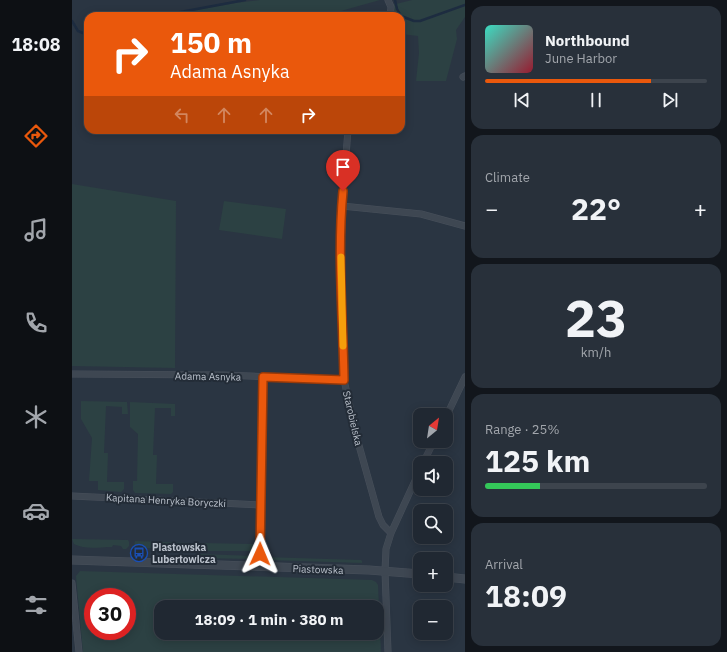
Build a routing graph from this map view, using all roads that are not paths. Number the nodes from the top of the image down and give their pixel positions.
1 (388, 0) edge
2 (390, 12) edge
3 (348, 134) edge
4 (342, 206) junction
5 (465, 226) edge
6 (72, 374) edge
7 (263, 377) junction
8 (465, 378) edge
9 (344, 380) junction
10 (450, 408) edge
11 (413, 485) edge
12 (72, 496) edge
13 (260, 504) junction
14 (391, 533) junction
15 (72, 560) edge
16 (260, 567) junction
17 (385, 571) junction
18 (413, 573) edge
19 (453, 578) edge
20 (465, 579) edge
21 (72, 583) edge
22 (79, 652) edge
23 (388, 652) edge

1 - 2 street
3 - 4 street, Starobielska
4 - 5 street
4 - 9 street, Starobielska
6 - 7 street, Adama Asnyka
7 - 9 street, Adama Asnyka
7 - 13 street
8 - 10 street
9 - 14 street, Starobielska
11 - 14 street
12 - 13 street, Kapitana Henryka Boryczki
13 - 16 street
14 - 17 street
15 - 16 street, Piastowska
16 - 17 street, Piastowska
17 - 18 street, Piastowska
17 - 23 street
19 - 20 street
21 - 22 street

